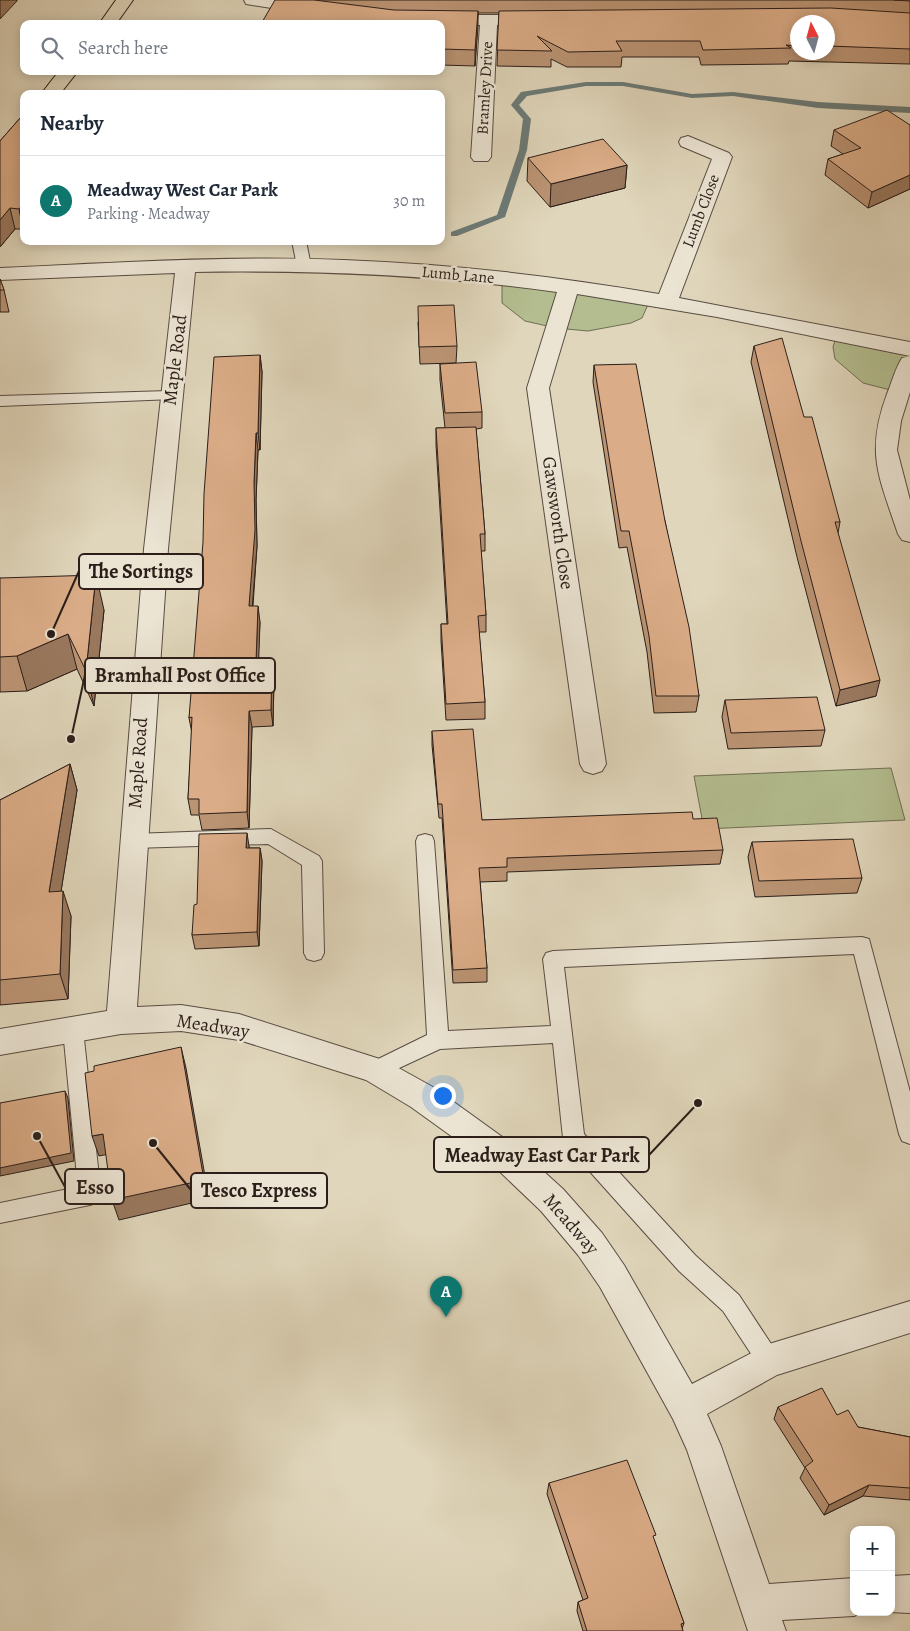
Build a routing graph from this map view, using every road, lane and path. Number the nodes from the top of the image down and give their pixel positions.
1 (125, 0) edge
2 (252, 0) edge
3 (330, 12) edge
4 (110, 20) edge
5 (422, 20) edge
6 (490, 20) junction
7 (549, 20) edge
8 (66, 75) edge
9 (53, 90) edge
10 (688, 142) dead end
11 (481, 157) dead end
12 (300, 245) edge
13 (186, 266) junction
14 (304, 266) junction
15 (0, 274) edge
16 (569, 286) junction
17 (667, 301) junction
18 (910, 349) edge
19 (910, 363) edge
20 (170, 396) junction
21 (0, 400) edge
22 (910, 534) edge
23 (593, 764) dead end
24 (133, 841) junction
25 (425, 841) dead end
26 (314, 953) dead end
27 (121, 1021) junction
28 (73, 1030) junction
29 (562, 1034) junction
30 (438, 1040) junction
31 (0, 1042) edge
32 (375, 1070) junction
33 (910, 1134) edge
34 (0, 1214) edge
35 (910, 1317) edge
36 (769, 1361) junction
37 (685, 1407) junction
38 (910, 1594) edge
39 (895, 1595) edge
40 (850, 1598) edge
41 (763, 1617) edge

1 - 4 main road
2 - 3 street
5 - 6 street
6 - 7 street
6 - 11 street, Bramley Drive
8 - 9 main road
10 - 17 street, Lumb Close
12 - 14 lane
13 - 14 street, Lumb Lane
13 - 15 street, Lumb Lane
13 - 20 street, Maple Road
14 - 16 street, Lumb Lane
16 - 17 street, Lumb Lane
16 - 23 street, Gawsworth Close
17 - 18 street, Lumb Lane
19 - 22 street
20 - 21 lane
20 - 24 street, Maple Road
24 - 26 lane
24 - 27 street, Maple Road
25 - 30 lane
27 - 28 street, Meadway
27 - 32 street, Meadway
28 - 31 street, Meadway
28 - 34 lane
29 - 30 lane
29 - 33 lane
29 - 36 lane
30 - 32 lane
32 - 37 street, Meadway
35 - 36 street
36 - 37 street
37 - 41 street, Meadway
38 - 39 street
40 - 41 street

